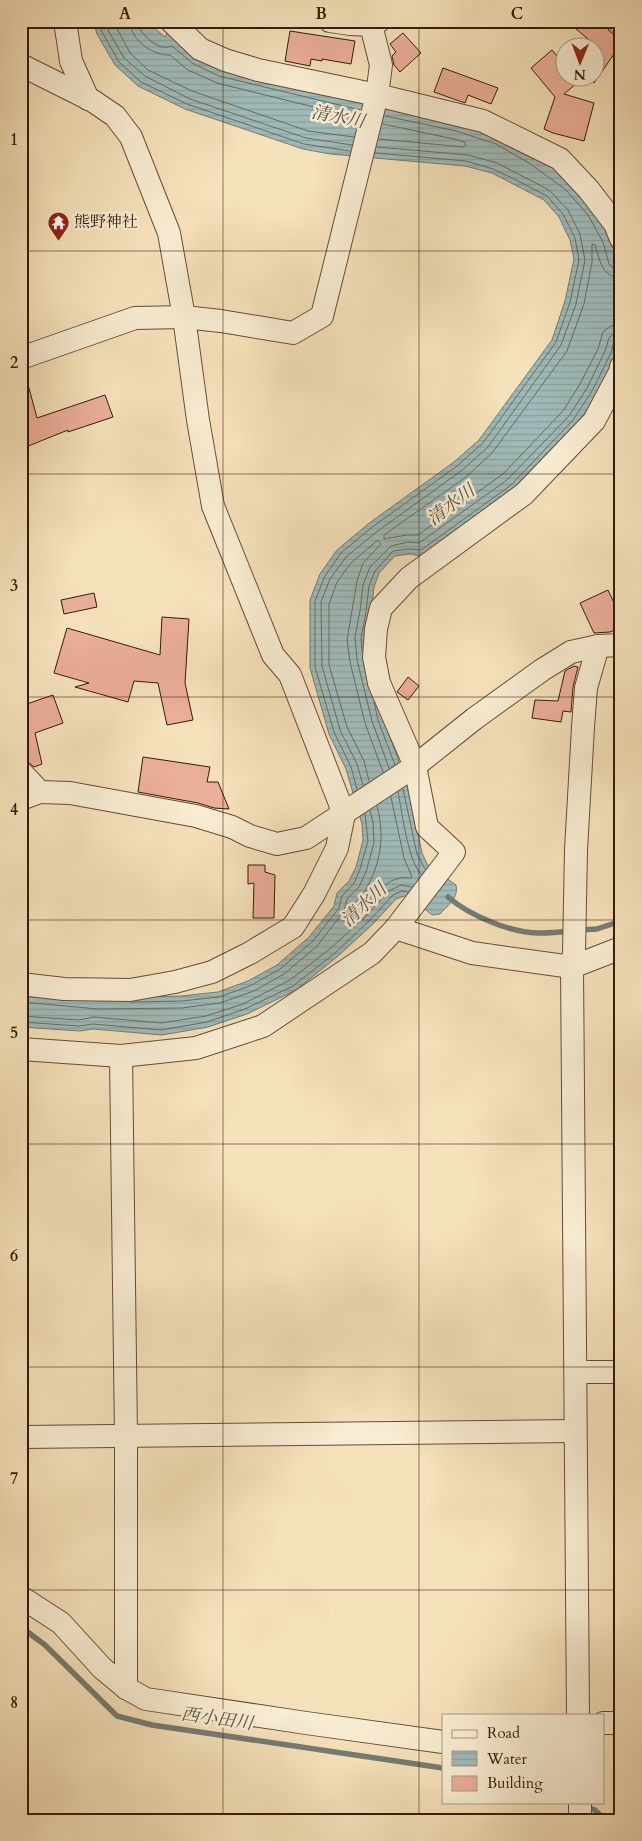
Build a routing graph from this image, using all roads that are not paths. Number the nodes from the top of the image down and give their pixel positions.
1 (65, 21) edge
2 (171, 21) edge
3 (330, 21) edge
4 (375, 23) edge
5 (21, 65) edge
6 (377, 95) junction
7 (88, 98) junction
8 (621, 239) edge
9 (184, 317) junction
10 (21, 358) edge
11 (621, 367) edge
12 (621, 645) edge
13 (598, 646) junction
14 (415, 766) junction
15 (21, 772) edge
16 (31, 796) edge
17 (344, 814) junction
18 (396, 928) junction
19 (621, 948) edge
20 (573, 960) junction
21 (21, 984) edge
22 (21, 1049) edge
23 (120, 1056) junction
24 (576, 1372) junction
25 (621, 1372) edge
26 (575, 1431) junction
27 (21, 1437) edge
28 (126, 1437) junction
29 (21, 1597) edge
30 (126, 1688) junction
31 (578, 1714) edge
32 (604, 1723) edge
33 (621, 1723) edge
34 (442, 1742) edge
35 (580, 1804) edge
36 (580, 1820) edge

1 - 7 street
2 - 6 street
3 - 4 street
4 - 6 street
5 - 7 street
6 - 8 street
6 - 9 street
7 - 9 street
9 - 10 street
9 - 17 street
11 - 14 street
12 - 13 street
13 - 14 street
13 - 20 street
14 - 17 street
14 - 18 street
15 - 16 street
16 - 17 street
17 - 21 street
18 - 20 street
18 - 23 street
19 - 20 street
20 - 24 street
22 - 23 street
23 - 28 street
24 - 25 street
24 - 26 street
26 - 28 street
26 - 31 street
27 - 28 street
28 - 30 street
29 - 30 street
30 - 34 street
32 - 33 street
35 - 36 street

